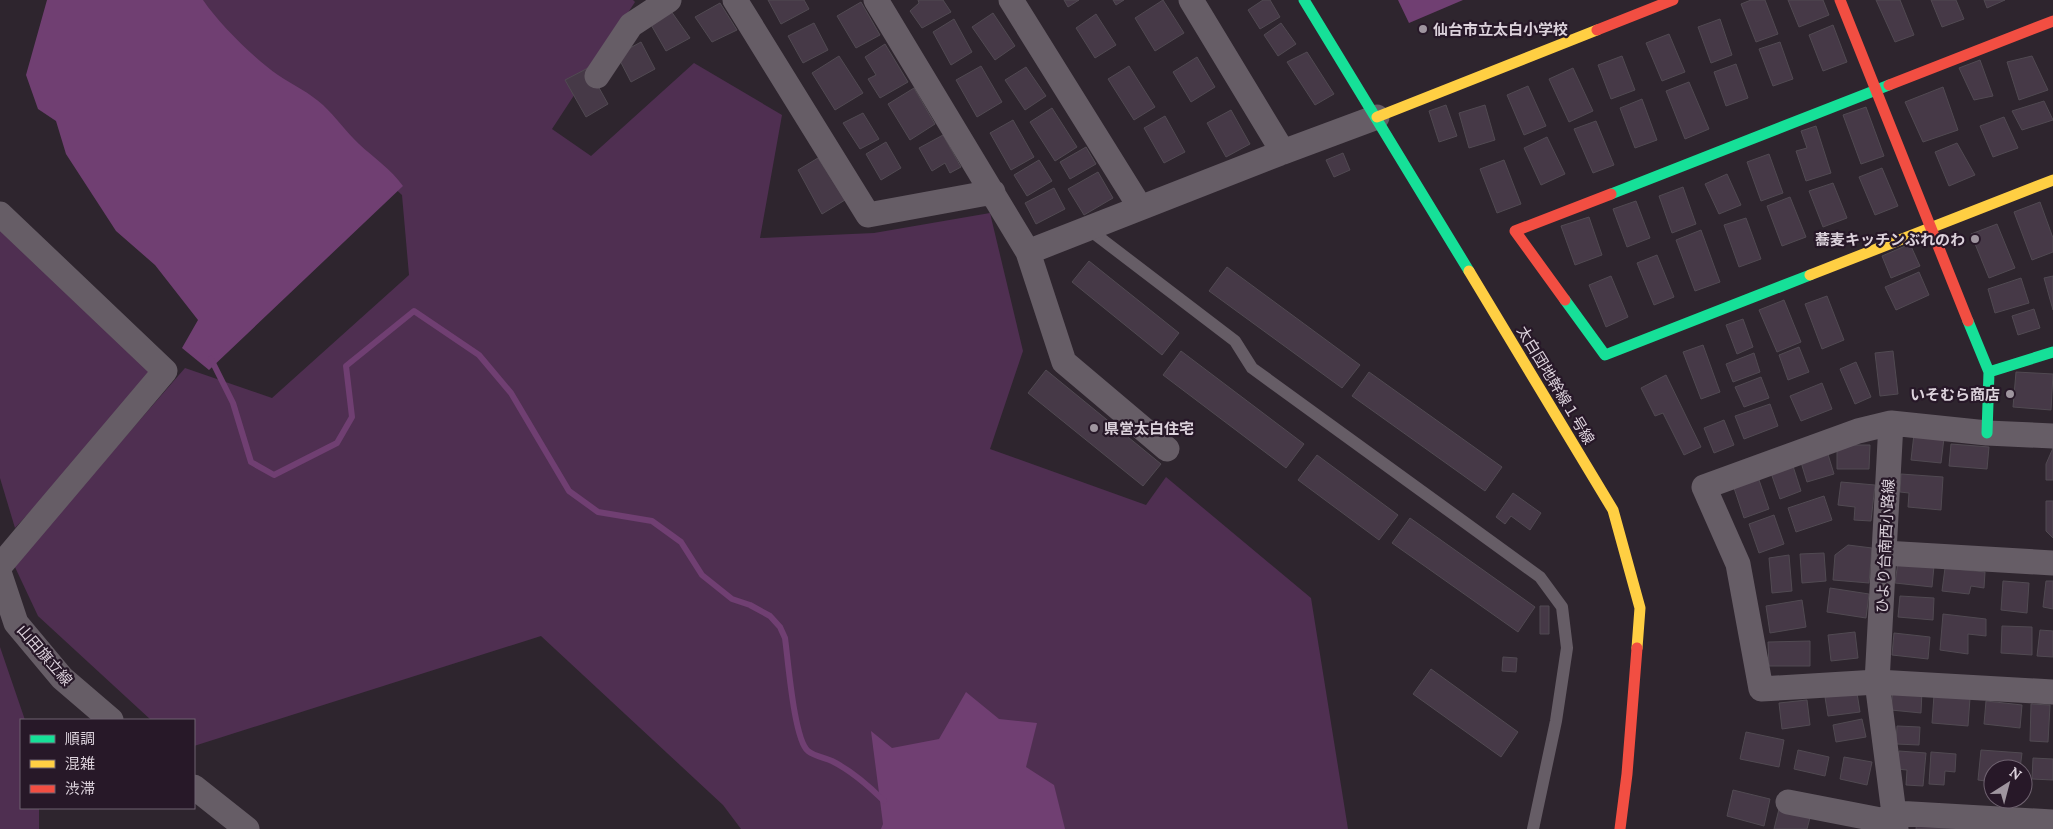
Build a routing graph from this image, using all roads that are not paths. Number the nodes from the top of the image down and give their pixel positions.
1 (670, 0) edge
2 (735, 0) edge
3 (876, 0) edge
4 (1011, 0) edge
5 (1191, 0) edge
6 (1304, 0) edge
7 (1673, 0) edge
8 (1840, 0) edge
9 (2053, 20) edge
10 (597, 76) dead end
11 (1876, 90) junction
12 (1377, 117) junction
13 (1283, 152) junction
14 (2053, 180) edge
15 (993, 192) junction
16 (1140, 208) junction
17 (0, 214) edge
18 (1087, 228) junction
19 (1930, 228) junction
20 (1028, 252) junction
21 (2053, 352) edge
22 (1989, 372) junction
23 (1892, 424) junction
24 (1987, 433) junction
25 (2053, 436) edge
26 (1168, 449) dead end
27 (1884, 553) junction
28 (2053, 563) edge
29 (0, 566) edge
30 (0, 574) edge
31 (1877, 682) junction
32 (2053, 692) edge
33 (110, 719) edge
34 (195, 788) edge
35 (1788, 802) dead end
36 (1896, 822) edge
37 (2053, 822) edge
38 (247, 829) edge
39 (1533, 829) edge
40 (1620, 829) edge

1 - 10 street
2 - 15 street
3 - 15 street
4 - 16 street
5 - 13 street
6 - 12 street, 太白団地幹線１号線
7 - 12 street
8 - 11 street
9 - 11 street
11 - 19 street
11 - 19 street
12 - 13 street
12 - 40 street, 太白団地幹線１号線
13 - 16 street
14 - 19 street
15 - 20 street
16 - 18 street
17 - 29 street
18 - 20 street
18 - 39 lane
19 - 22 street
20 - 26 street
21 - 22 street
22 - 24 street
23 - 24 street
23 - 27 street, ひより台南西小路線
23 - 31 street
24 - 25 street
27 - 28 street
27 - 31 street, ひより台南西小路線
30 - 33 street, 山田旗立線
31 - 32 street
31 - 36 street, ひより台南西小路線
34 - 38 street
35 - 36 street
36 - 37 street

